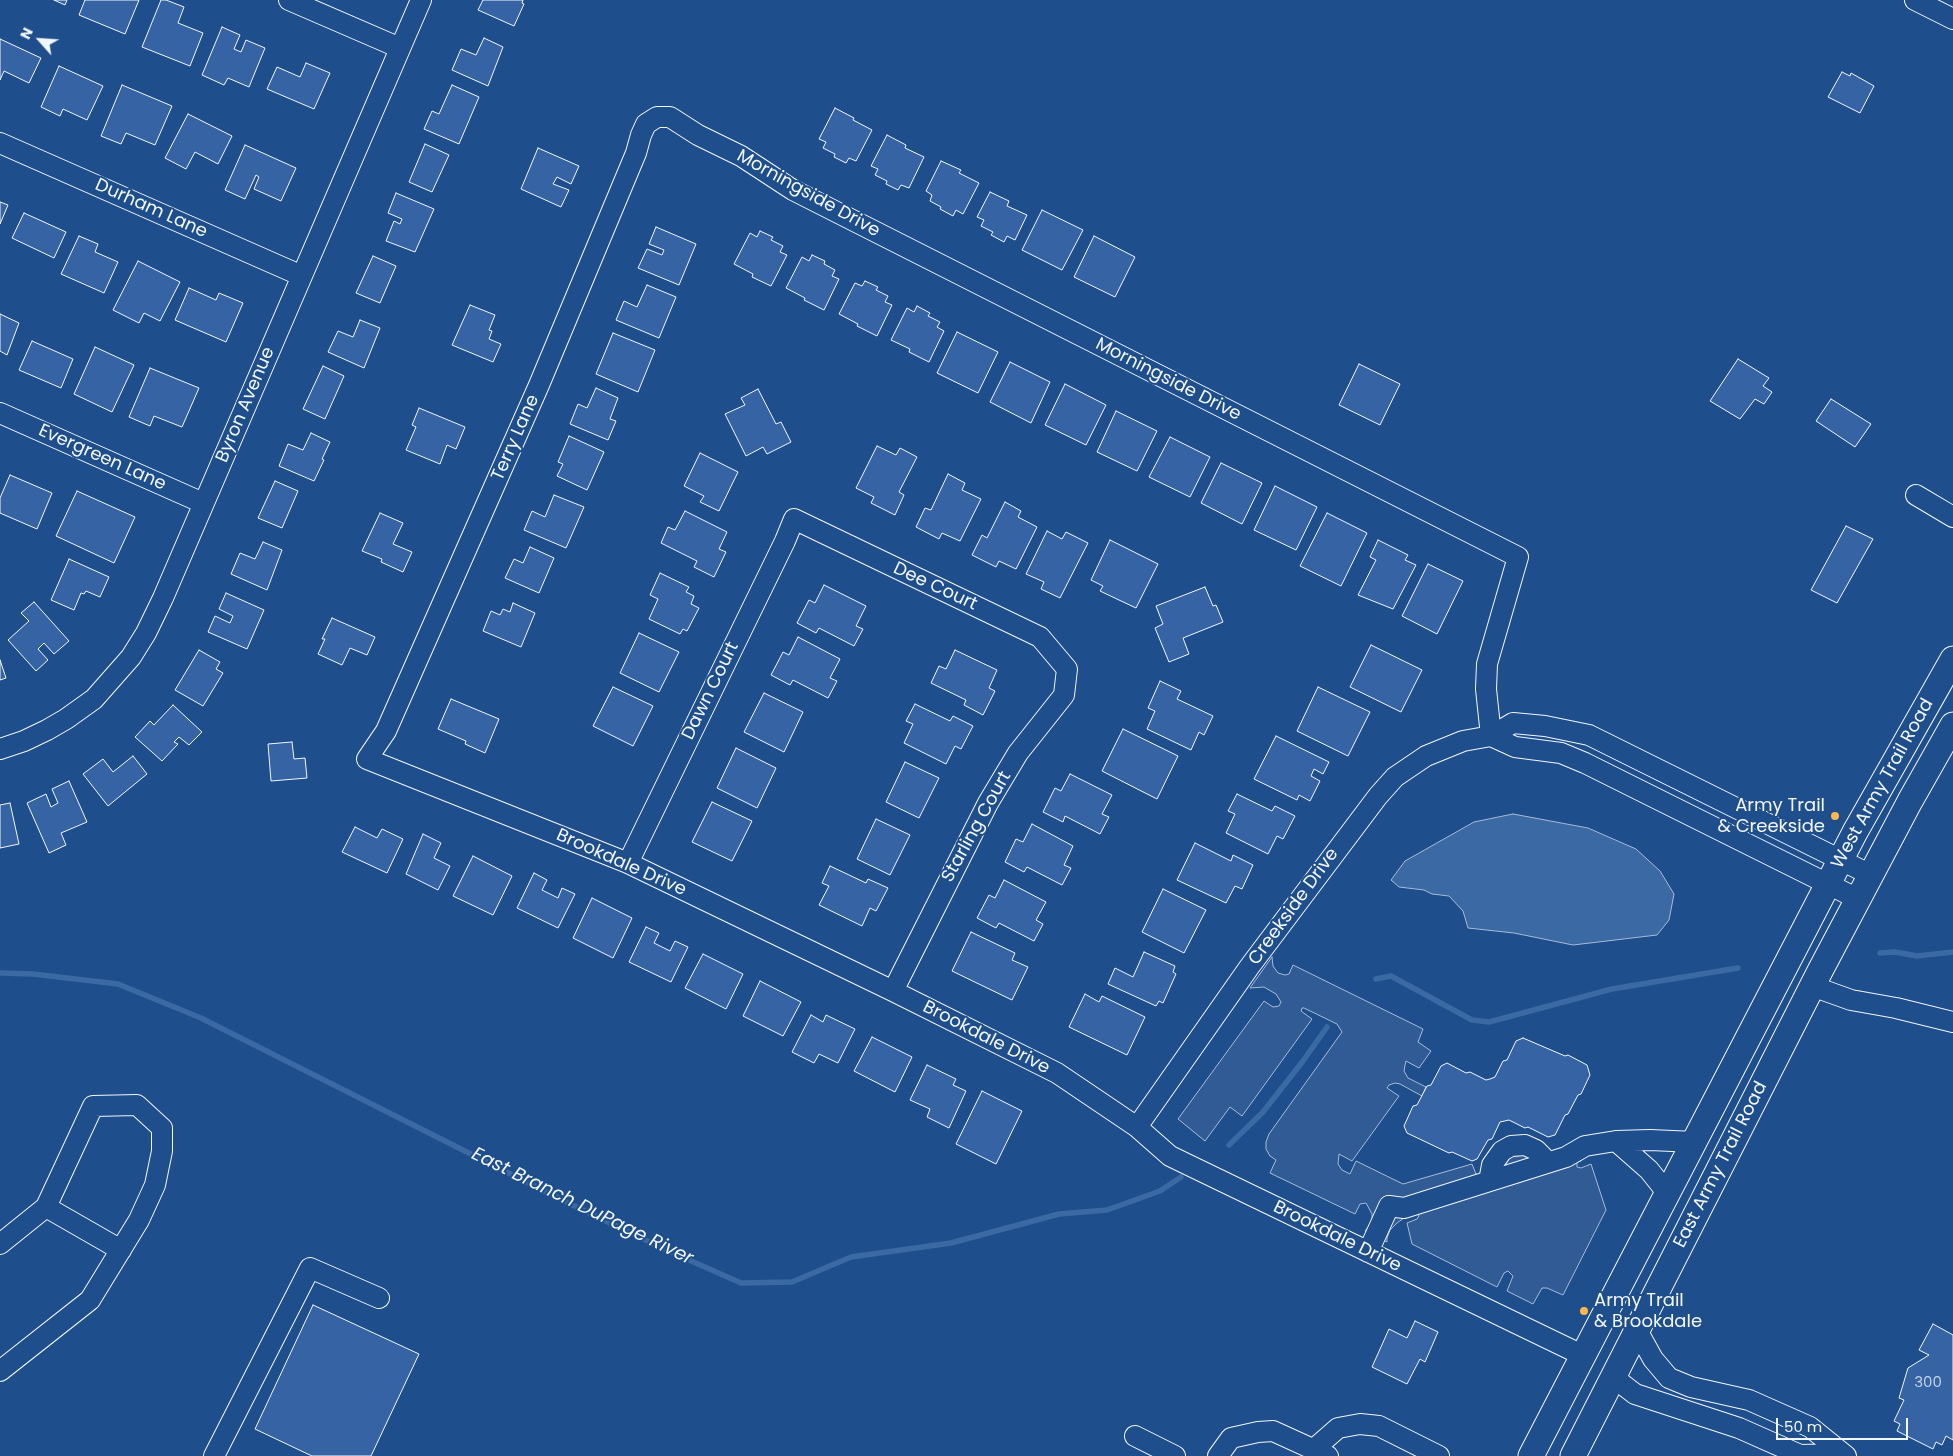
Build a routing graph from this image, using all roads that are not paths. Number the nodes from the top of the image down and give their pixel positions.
1 (289, 0) edge
2 (421, 0) edge
3 (1915, 0) edge
4 (1953, 19) edge
5 (400, 48) junction
6 (657, 116) joint
7 (0, 143) edge
8 (302, 276) junction
9 (0, 413) edge
10 (1916, 495) dead end
11 (203, 503) junction
12 (1953, 517) edge
13 (794, 519) joint
14 (1953, 659) edge
15 (1067, 669) joint
16 (1953, 725) edge
17 (1491, 736) junction
18 (0, 749) edge
19 (367, 759) joint
20 (1668, 774) junction
21 (1656, 798) junction
22 (1841, 860) junction
23 (628, 863) junction
24 (1871, 875) junction
25 (1828, 884) junction
26 (1858, 899) junction
27 (1812, 986) junction
28 (893, 991) junction
29 (1953, 1022) edge
30 (1137, 1127) junction
31 (1616, 1141) junction
32 (1695, 1142) junction
33 (1548, 1162) junction
34 (1489, 1181) junction
35 (1668, 1194) junction
36 (46, 1207) junction
37 (0, 1244) edge
38 (121, 1250) junction
39 (1368, 1252) junction
40 (379, 1298) dead end
41 (1637, 1330) junction
42 (1596, 1333) junction
43 (1584, 1356) junction
44 (0, 1371) edge
45 (1613, 1377) junction
46 (1749, 1400) junction
47 (1739, 1428) junction
48 (1135, 1436) dead end
49 (1321, 1452) edge
50 (1843, 1455) edge
51 (200, 1456) edge
52 (209, 1456) edge
53 (214, 1456) edge
54 (1175, 1456) edge
55 (1218, 1456) edge
56 (1439, 1456) edge
57 (1531, 1456) edge
58 (1572, 1456) edge

1 - 5 street
2 - 5 street, Byron Avenue
3 - 4 street
5 - 8 street, Byron Avenue
6 - 17 street, Morningside Drive
6 - 19 street, Terry Lane
7 - 8 street, Durham Lane
8 - 11 street, Byron Avenue
9 - 11 street, Evergreen Lane
10 - 12 street
11 - 18 street, Byron Avenue
13 - 15 street, Dee Court
13 - 23 street, Dawn Court
14 - 22 main road, West Army Trail Road
15 - 28 street, Starling Court
16 - 24 main road, West Army Trail Road
17 - 20 street, Creekside Drive
17 - 21 street
17 - 30 street, Creekside Drive
19 - 23 street, Brookdale Drive
20 - 21 street
20 - 22 street, Creekside Drive
21 - 25 street
22 - 24 street, Creekside Drive
22 - 25 main road, West Army Trail Road
23 - 28 street, Brookdale Drive
24 - 26 main road, East Army Trail Road
25 - 26 street
25 - 32 main road, East Army Trail Road
26 - 27 main road, East Army Trail Road
27 - 29 street
27 - 41 main road, East Army Trail Road
28 - 30 street, Brookdale Drive
30 - 39 street, Brookdale Drive
31 - 32 street
31 - 33 street
31 - 35 street
32 - 35 main road, East Army Trail Road
33 - 34 street
33 - 34 street
34 - 39 street
35 - 42 main road, East Army Trail Road
36 - 37 street
36 - 38 street
36 - 38 street
38 - 44 street
39 - 43 street, Brookdale Drive
40 - 53 street
41 - 45 main road, East Army Trail Road
41 - 46 street
42 - 43 main road, East Army Trail Road
42 - 45 main road
43 - 57 main road, East Army Trail Road
45 - 47 street
45 - 58 main road, East Army Trail Road
46 - 47 street
46 - 50 street
47 - 50 street
48 - 54 street
49 - 55 street
49 - 56 street
51 - 52 street

